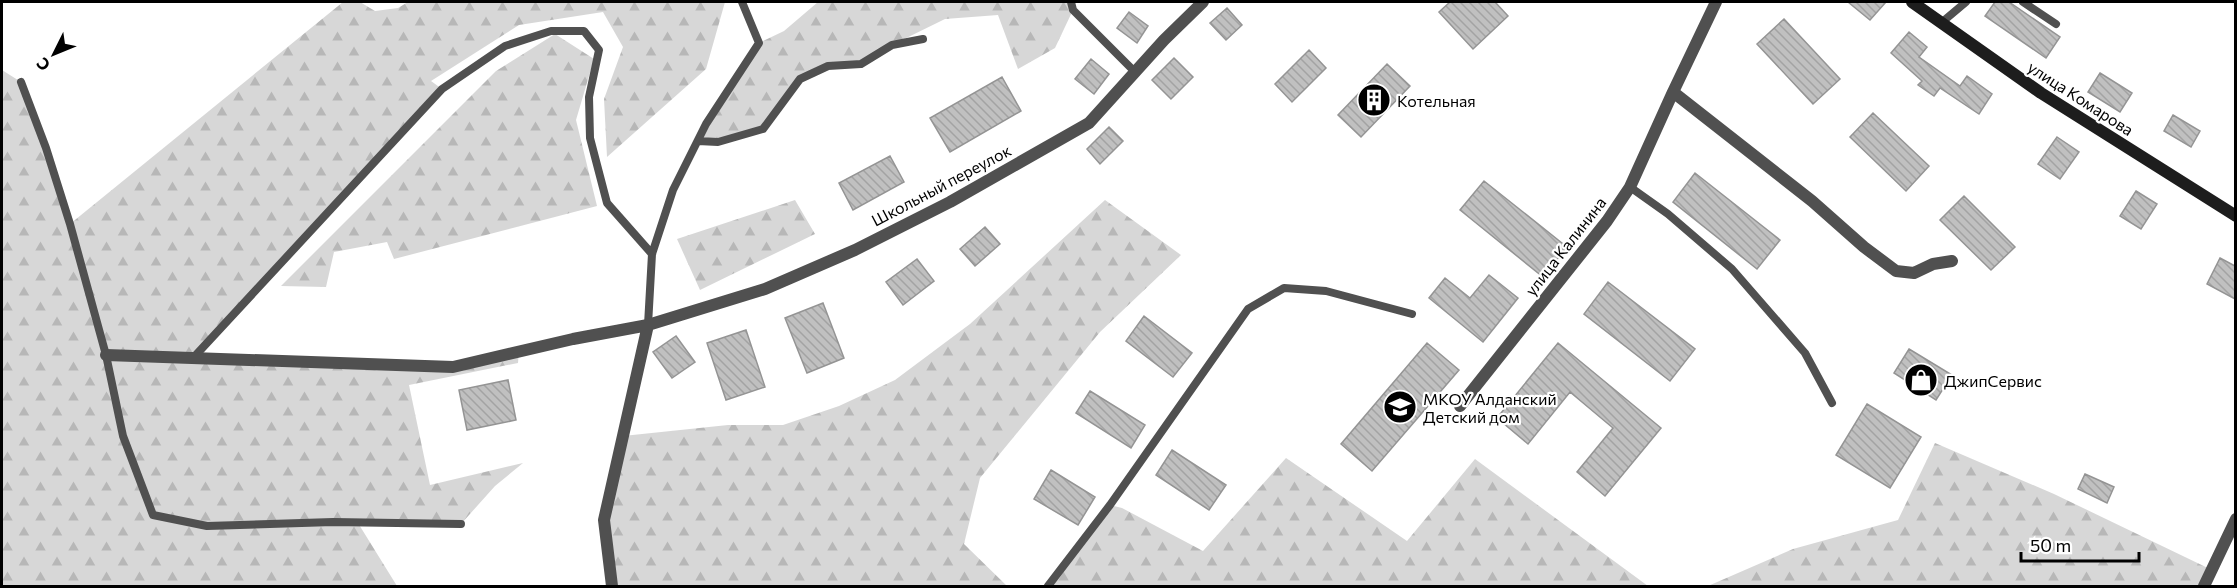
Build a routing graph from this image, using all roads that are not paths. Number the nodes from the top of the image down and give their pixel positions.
1 (742, 2) edge
2 (1071, 2) edge
3 (1203, 2) edge
4 (1716, 2) edge
5 (1912, 2) edge
6 (1966, 2) edge
7 (2023, 2) edge
8 (1941, 23) junction
9 (2056, 24) dead end
10 (923, 39) dead end
11 (1135, 72) junction
12 (21, 82) dead end
13 (1673, 92) junction
14 (698, 141) junction
15 (1630, 187) junction
16 (2235, 216) edge
17 (652, 254) junction
18 (1952, 261) dead end
19 (1412, 314) dead end
20 (648, 325) junction
21 (106, 356) junction
22 (194, 357) junction
23 (1832, 403) dead end
24 (1460, 406) dead end
25 (2235, 519) edge
26 (461, 524) dead end
27 (612, 586) edge
28 (1048, 586) edge
29 (2204, 586) edge

1 - 14 lane
2 - 11 lane
3 - 11 street, Школьный переулок
4 - 13 street, улица Калинина
5 - 8 street, улица Комарова
6 - 8 lane
7 - 9 lane
8 - 16 street, улица Комарова
10 - 14 lane
11 - 20 street, Школьный переулок
12 - 21 lane
13 - 15 street, улица Калинина
13 - 18 street
14 - 17 lane
15 - 23 lane
15 - 24 street, улица Калинина
17 - 20 lane
17 - 22 lane
19 - 28 lane
20 - 22 street, Школьный переулок
20 - 27 street
21 - 22 street, Школьный переулок
21 - 26 lane
25 - 29 street

